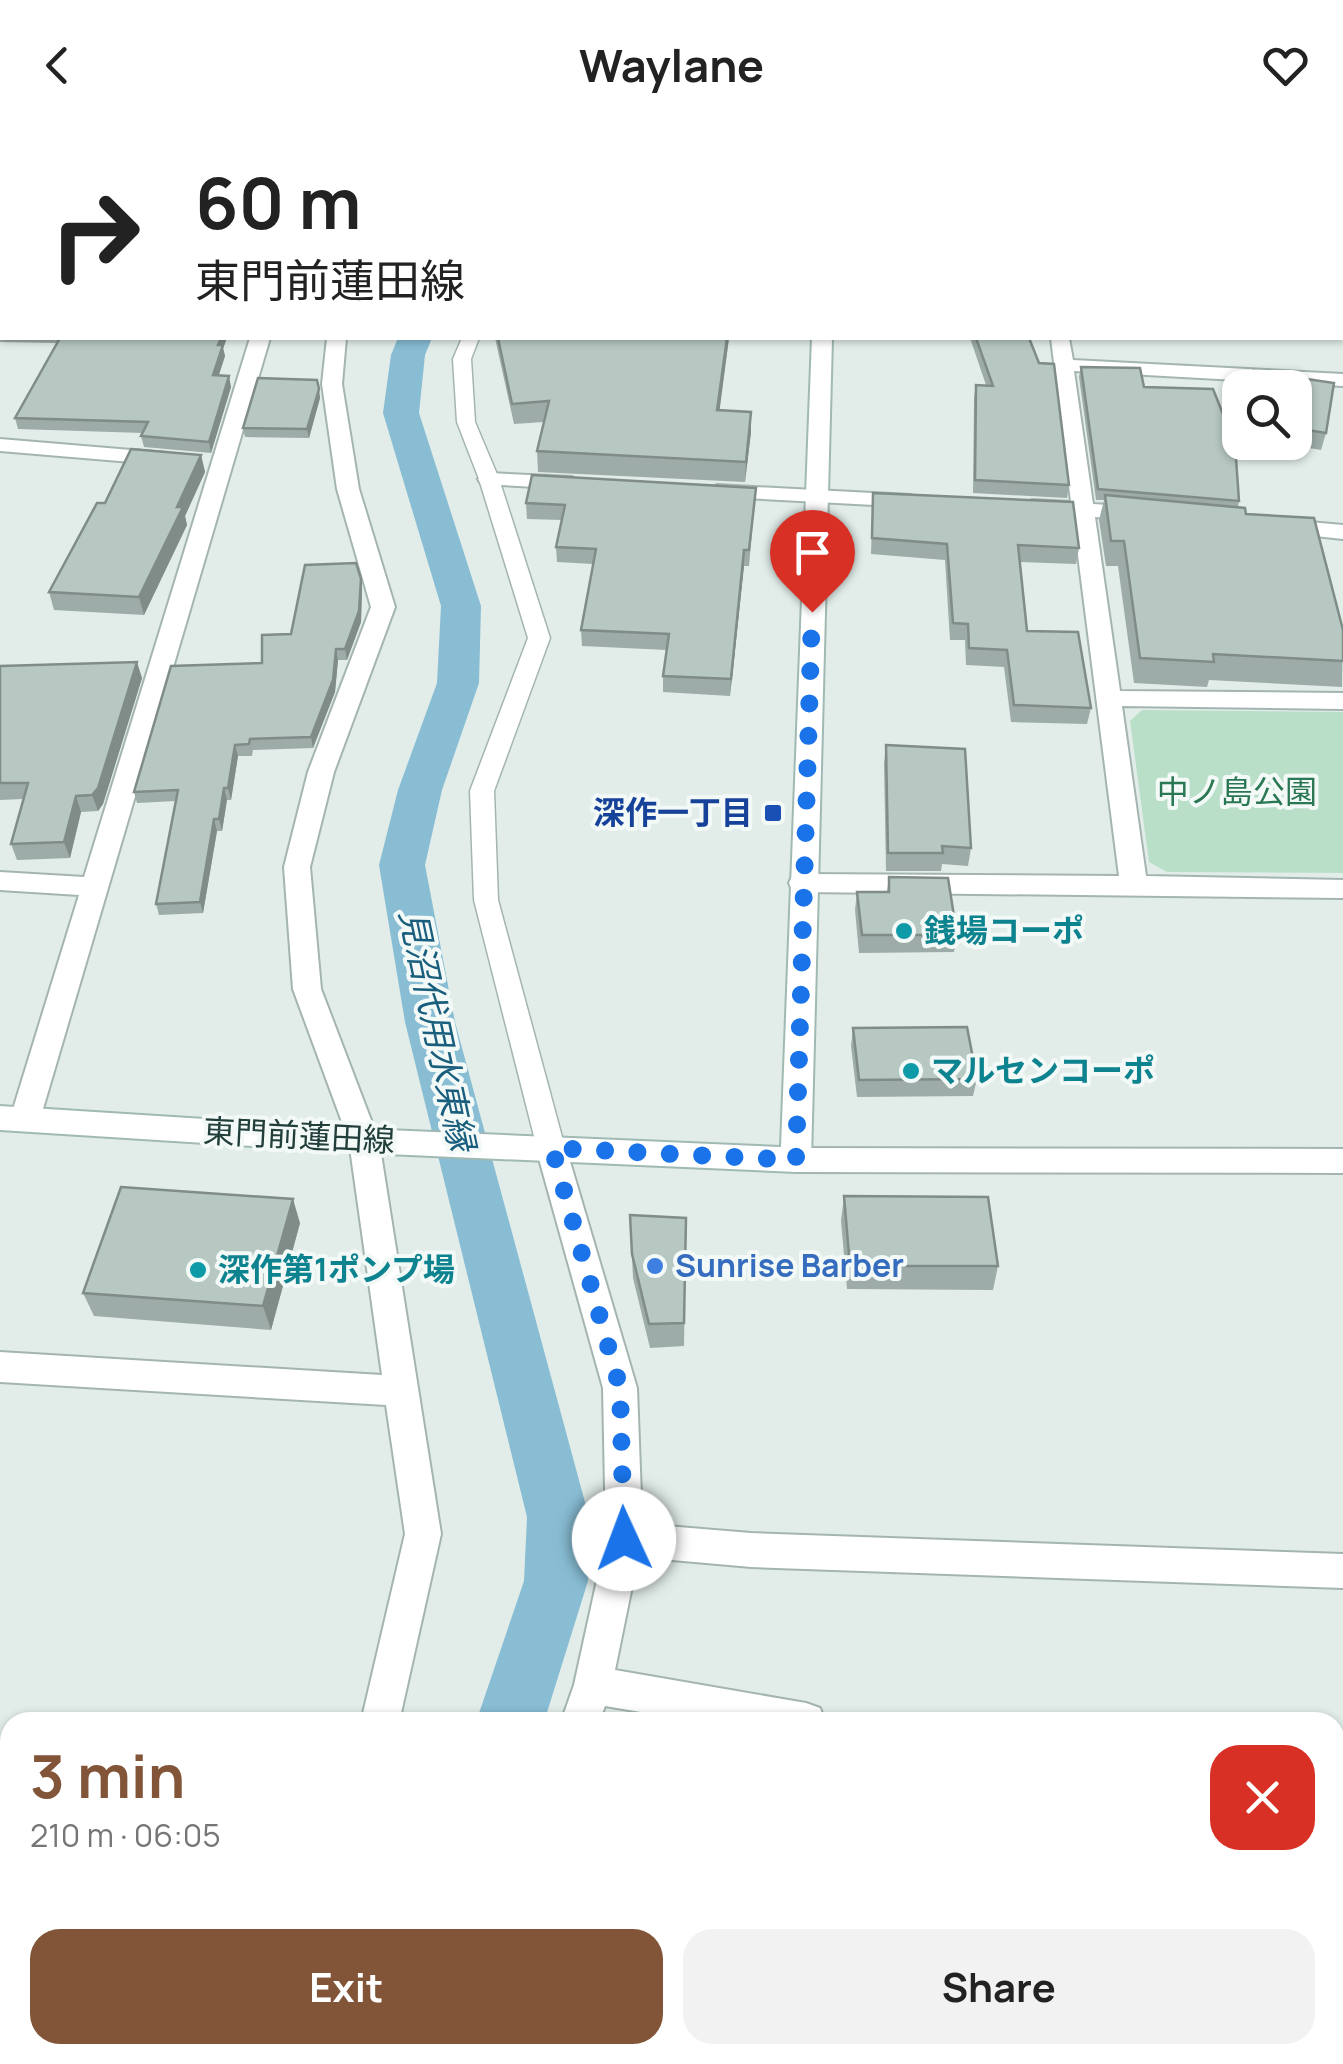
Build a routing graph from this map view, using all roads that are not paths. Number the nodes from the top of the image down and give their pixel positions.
1 (259, 340) edge
2 (336, 340) edge
3 (469, 340) edge
4 (822, 340) edge
5 (1060, 340) edge
6 (1064, 365) junction
7 (1343, 380) edge
8 (1, 448) edge
9 (201, 462) junction
10 (488, 479) junction
11 (585, 484) edge
12 (701, 490) edge
13 (816, 496) junction
14 (931, 502) edge
15 (1008, 505) edge
16 (1084, 509) junction
17 (1164, 516) edge
18 (1244, 523) edge
19 (1343, 532) edge
20 (1108, 698) junction
21 (1343, 701) edge
22 (0, 882) edge
23 (802, 884) junction
24 (1134, 885) junction
25 (94, 887) junction
26 (1343, 889) edge
27 (12, 1118) edge
28 (364, 1140) junction
29 (537, 1147) junction
30 (796, 1160) junction
31 (1343, 1161) edge
32 (0, 1367) edge
33 (401, 1390) junction
34 (624, 1539) junction
35 (1343, 1570) edge
36 (593, 1685) junction
37 (382, 1712) edge
38 (584, 1712) edge
39 (748, 1712) edge

1 - 9 street
2 - 28 street
3 - 10 lane
4 - 13 street
5 - 6 street
6 - 7 street
6 - 16 street
8 - 9 street
9 - 25 street
10 - 11 street
10 - 29 lane
12 - 13 street
13 - 14 street
13 - 23 street
15 - 16 street
16 - 17 street
16 - 20 street
18 - 19 street
20 - 21 street
20 - 24 street
22 - 25 street
23 - 24 street
23 - 30 street
24 - 26 street
25 - 27 street
27 - 28 street, 東門前蓮田線
28 - 29 street, 東門前蓮田線
28 - 33 street
29 - 30 street, 東門前蓮田線
29 - 34 street
30 - 31 street, 東門前蓮田線
32 - 33 street
33 - 37 street
34 - 35 street
34 - 36 street
36 - 38 street
36 - 39 street

